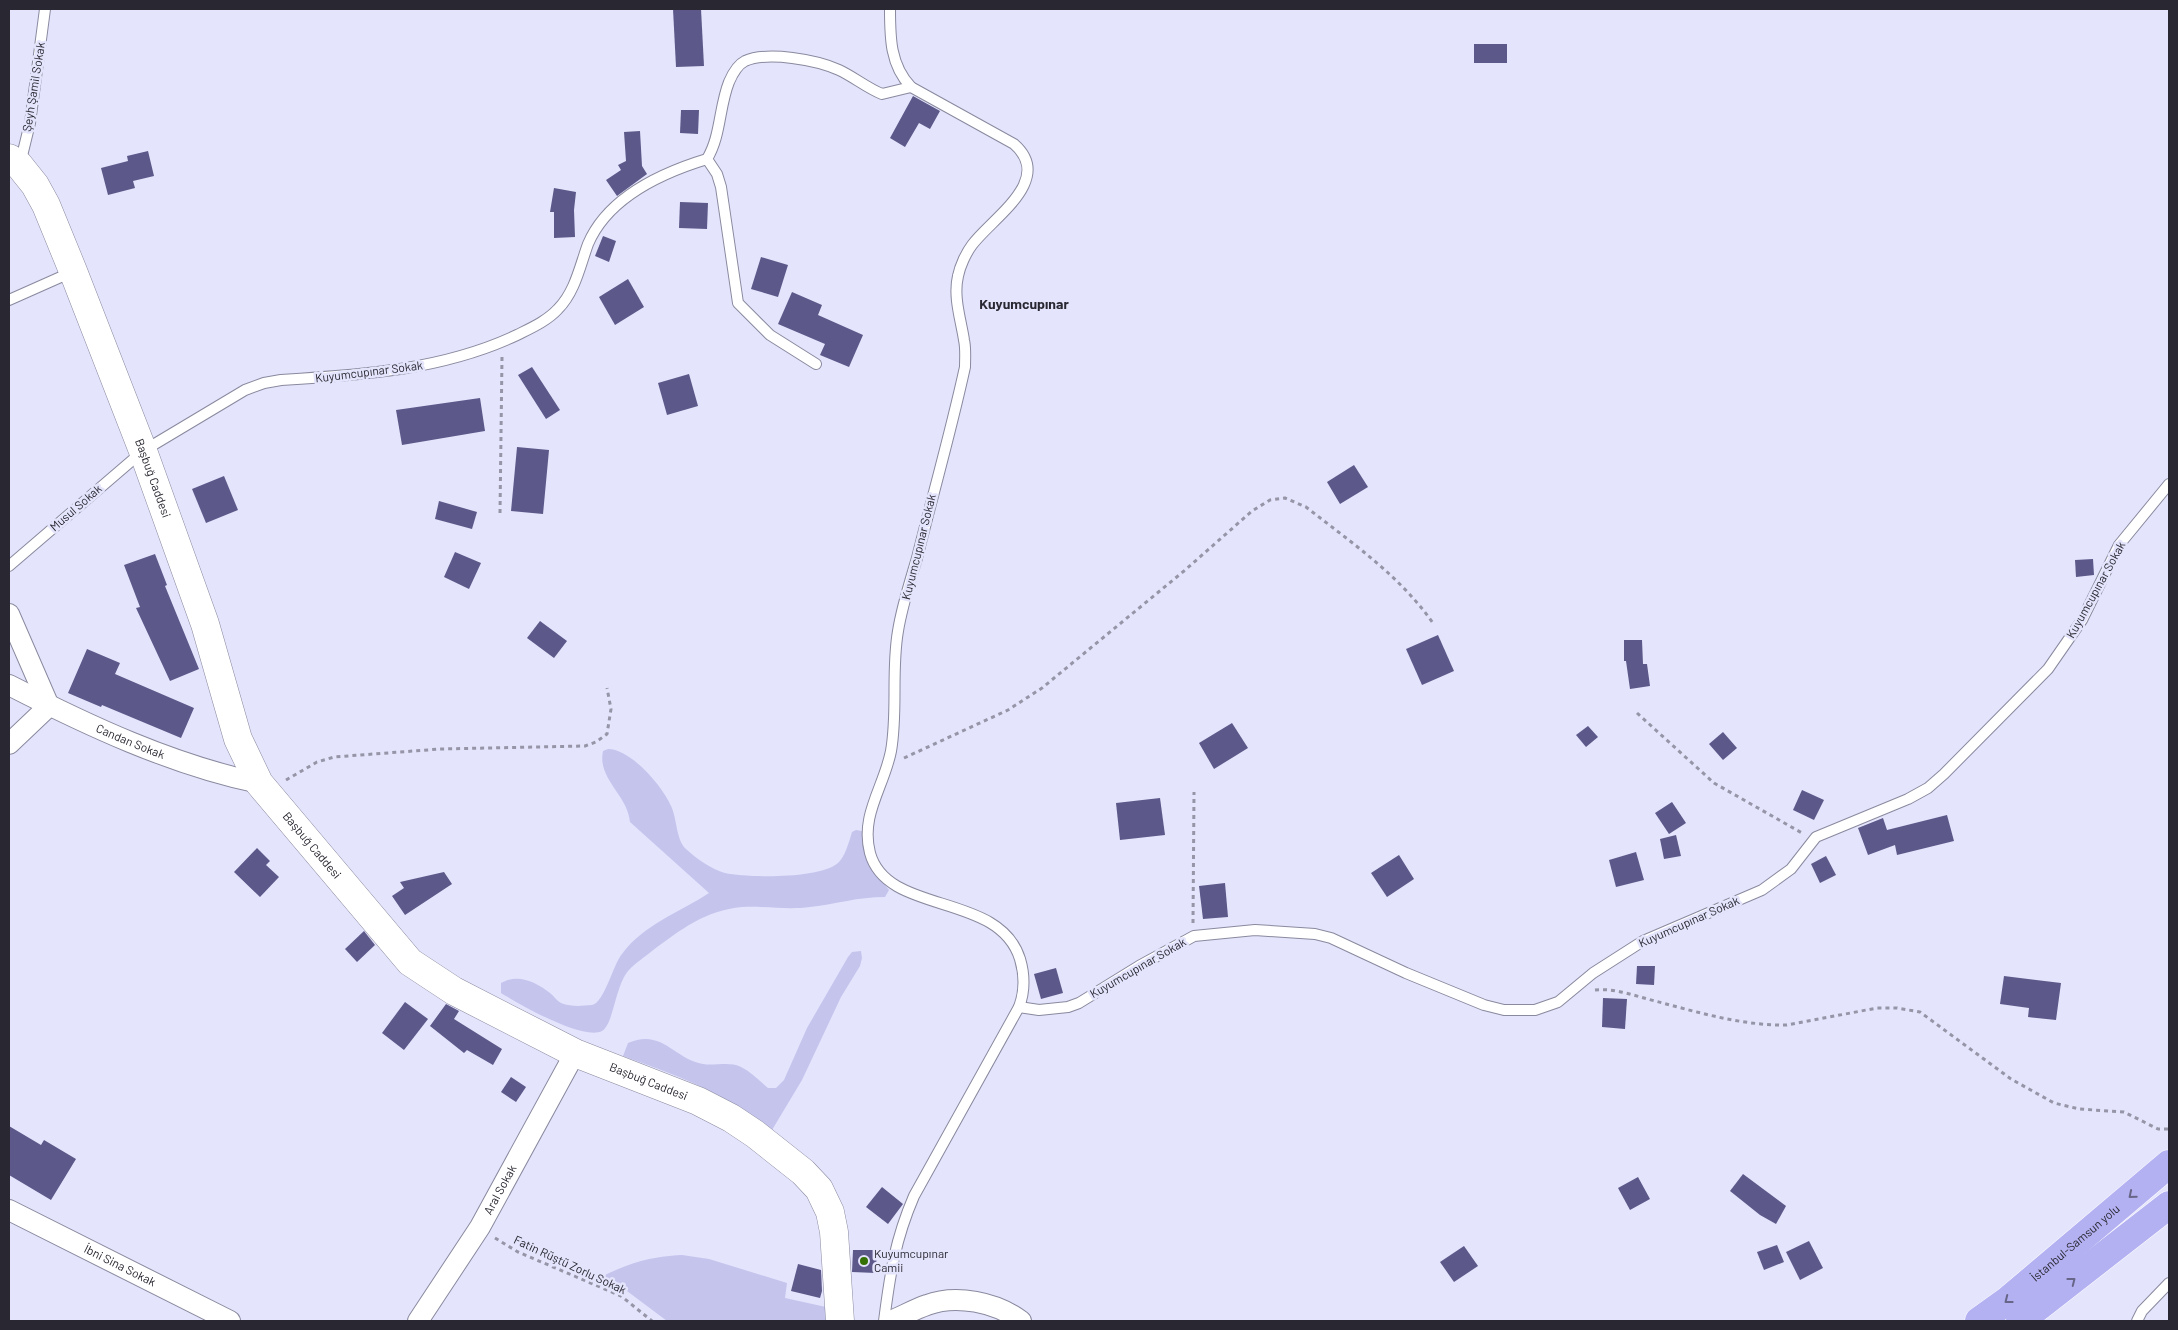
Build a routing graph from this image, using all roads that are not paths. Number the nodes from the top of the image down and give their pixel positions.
1 (45, 9) edge
2 (890, 9) edge
3 (911, 87) junction
4 (707, 159) junction
5 (14, 162) edge
6 (73, 271) junction
7 (9, 300) edge
8 (816, 364) dead end
9 (142, 451) junction
10 (2169, 484) edge
11 (9, 566) edge
12 (9, 614) edge
13 (9, 685) edge
14 (49, 706) junction
15 (9, 744) edge
16 (262, 787) junction
17 (1019, 1008) junction
18 (575, 1053) junction
19 (2169, 1164) edge
20 (2169, 1205) edge
21 (9, 1210) edge
22 (2169, 1283) edge
23 (230, 1321) edge
24 (418, 1321) edge
25 (840, 1321) edge
26 (884, 1321) edge
27 (891, 1321) edge
28 (1021, 1321) edge
29 (1979, 1321) edge
30 (2020, 1321) edge
31 (2137, 1321) edge

1 - 5 lane, Şeyh Şamil Sokak
2 - 3 lane, Kuyumcupınar Sokak
3 - 4 lane
3 - 17 lane, Kuyumcupınar Sokak
4 - 8 lane
4 - 9 lane, Kuyumcupınar Sokak
5 - 6 street, Başbuğ Caddesi
6 - 7 lane
6 - 9 street, Başbuğ Caddesi
9 - 11 lane, Musul Sokak
9 - 16 street, Başbuğ Caddesi
10 - 17 lane, Kuyumcupınar Sokak
12 - 14 street
13 - 14 street, Candan Sokak
14 - 15 street
14 - 16 street, Candan Sokak
16 - 18 street, Başbuğ Caddesi
17 - 26 lane, Kuyumcupınar Sokak
18 - 24 street, Aral Sokak
18 - 25 street, Başbuğ Caddesi
19 -> 29 highway, İstanbul-Samsun yolu
30 -> 20 highway, İstanbul-Samsun yolu
21 - 23 street, İbni Sina Sokak
22 - 31 lane
27 - 28 street

